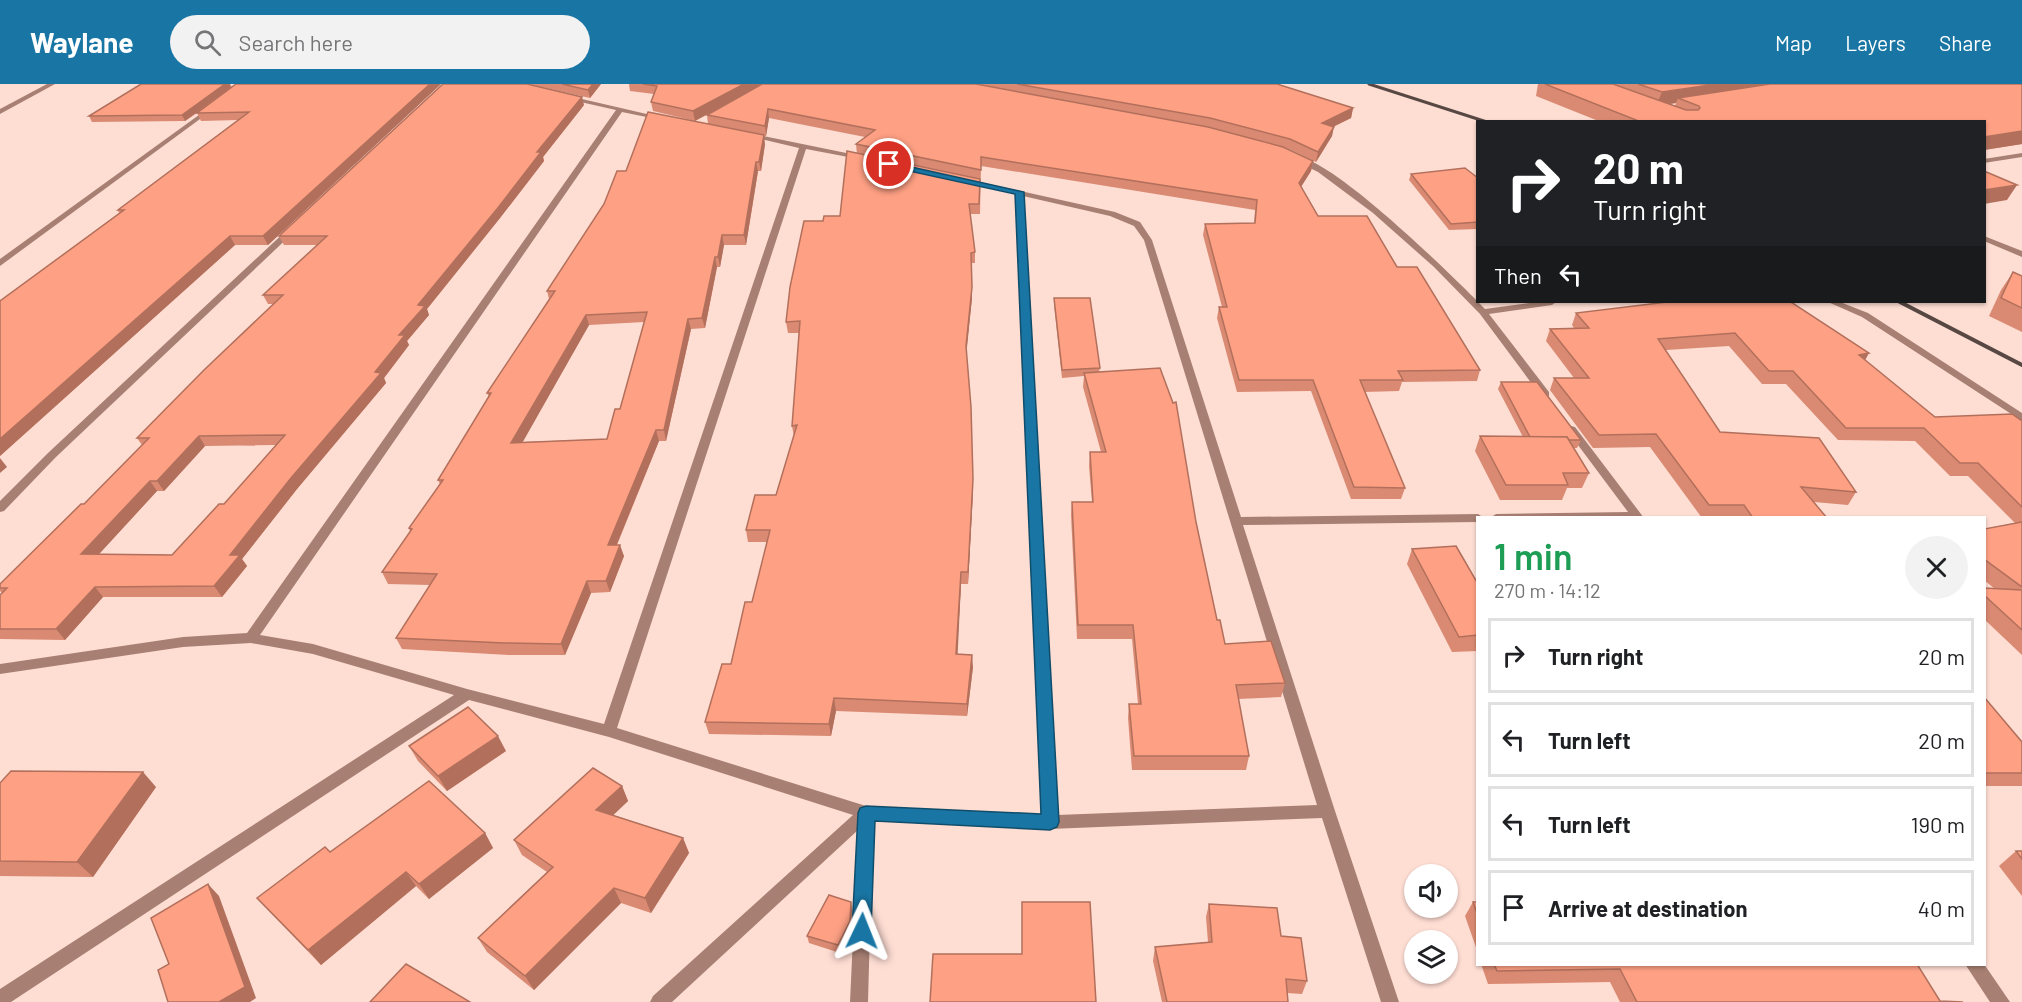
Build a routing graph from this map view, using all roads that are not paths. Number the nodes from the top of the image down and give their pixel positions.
1 (52, 84) edge
2 (554, 94) edge
3 (222, 100) edge
4 (620, 110) junction
5 (0, 112) edge
6 (675, 121) edge
7 (732, 132) edge
8 (803, 146) junction
9 (2022, 155) edge
10 (1294, 157) edge
11 (871, 160) edge
12 (1986, 161) edge
13 (951, 178) edge
14 (1019, 192) junction
15 (302, 221) edge
16 (1986, 239) edge
17 (2022, 254) edge
18 (0, 263) edge
19 (1545, 303) edge
20 (1835, 303) edge
21 (1483, 312) junction
22 (1553, 405) edge
23 (2022, 418) edge
24 (1567, 423) edge
25 (0, 508) edge
26 (1636, 516) edge
27 (1476, 518) edge
28 (1236, 521) junction
29 (251, 638) junction
30 (0, 669) edge
31 (467, 694) junction
32 (609, 731) junction
33 (1327, 811) junction
34 (866, 813) junction
35 (1050, 822) junction
36 (1974, 966) edge
37 (0, 999) edge
38 (659, 1002) edge
39 (859, 1002) edge
40 (1390, 1002) edge
41 (2001, 1002) edge

1 - 5 street
2 - 4 street
3 - 18 street
4 - 6 street
4 - 29 street
7 - 8 street
8 - 11 street
8 - 32 street
9 - 12 street
10 - 21 street
13 - 14 street
14 - 28 street
14 - 35 street
15 - 25 street
16 - 17 street
19 - 21 street
20 - 23 street
21 - 22 street
24 - 26 street
27 - 28 street
28 - 33 street
29 - 30 street
29 - 31 street
31 - 32 street
31 - 37 street
32 - 34 street
33 - 35 street
33 - 40 street
34 - 35 street
34 - 38 street
34 - 39 street
36 - 41 street

